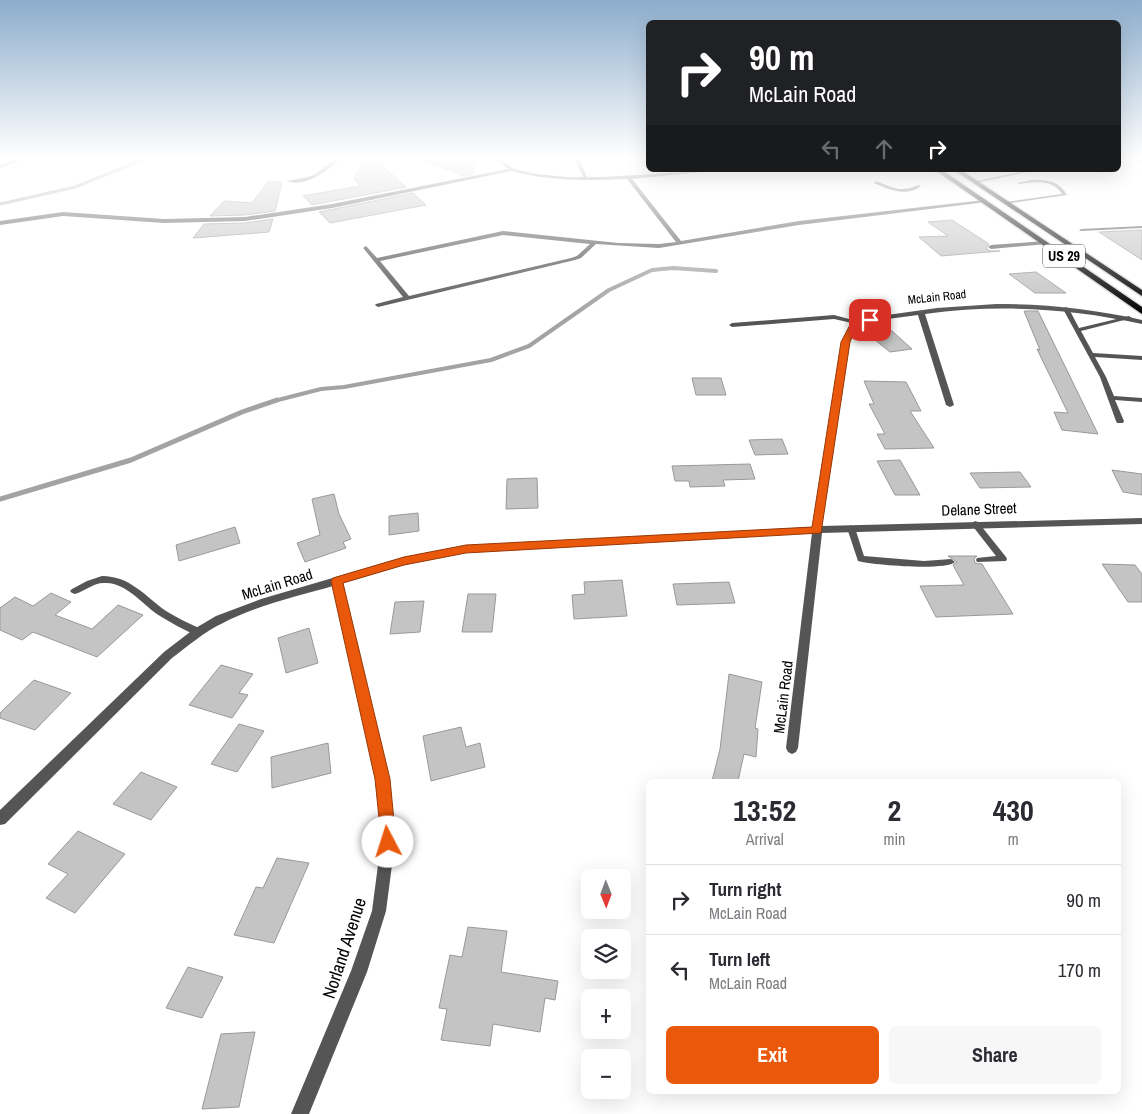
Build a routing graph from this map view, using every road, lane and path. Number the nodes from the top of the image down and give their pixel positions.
1 (299, 211) edge
2 (655, 211) edge
3 (905, 211) edge
4 (997, 211) edge
5 (1018, 211) edge
6 (0, 223) edge
7 (1142, 227) edge
8 (1081, 230) dead end
9 (596, 242) junction
10 (680, 242) junction
11 (1045, 243) junction
12 (991, 247) dead end
13 (366, 248) dead end
14 (376, 260) junction
15 (1142, 294) edge
16 (407, 298) junction
17 (378, 305) dead end
18 (1066, 310) junction
19 (1142, 311) edge
20 (921, 312) junction
21 (1129, 318) junction
22 (1142, 322) edge
23 (861, 323) junction
24 (732, 325) dead end
25 (1079, 330) junction
26 (1090, 355) junction
27 (1142, 358) edge
28 (1113, 398) junction
29 (1142, 400) edge
30 (950, 405) dead end
31 (1120, 421) dead end
32 (1142, 521) edge
33 (975, 524) junction
34 (851, 528) junction
35 (817, 530) junction
36 (980, 560) dead end
37 (951, 562) dead end
38 (337, 581) junction
39 (75, 591) dead end
40 (198, 632) junction
41 (792, 748) dead end
42 (0, 819) edge
43 (300, 1114) edge

1 - 6 street
2 - 10 street
3 - 10 street
4 - 11 main road, US 29
5 - 15 main road, US 29
7 - 8 lane
9 - 10 street
9 - 14 street
9 - 16 street
11 - 12 lane
11 - 19 main road, US 29
13 - 14 street
14 - 16 street
16 - 17 street
18 - 20 street, McLain Road
18 - 21 street, McLain Road
18 - 25 lane
20 - 23 street, McLain Road
20 - 30 street
21 - 22 street, McLain Road
21 - 25 lane
23 - 24 lane
23 - 35 street, McLain Road
25 - 26 lane
26 - 27 lane
26 - 28 lane
28 - 29 lane
28 - 31 lane
32 - 33 street, Delane Street
33 - 34 street, Delane Street
33 - 36 lane
34 - 35 street, Delane Street
34 - 37 lane
35 - 38 street, McLain Road
35 - 41 street, McLain Road
38 - 40 street, McLain Road
38 - 43 street, Norland Avenue
39 - 40 lane
40 - 42 street, McLain Road

